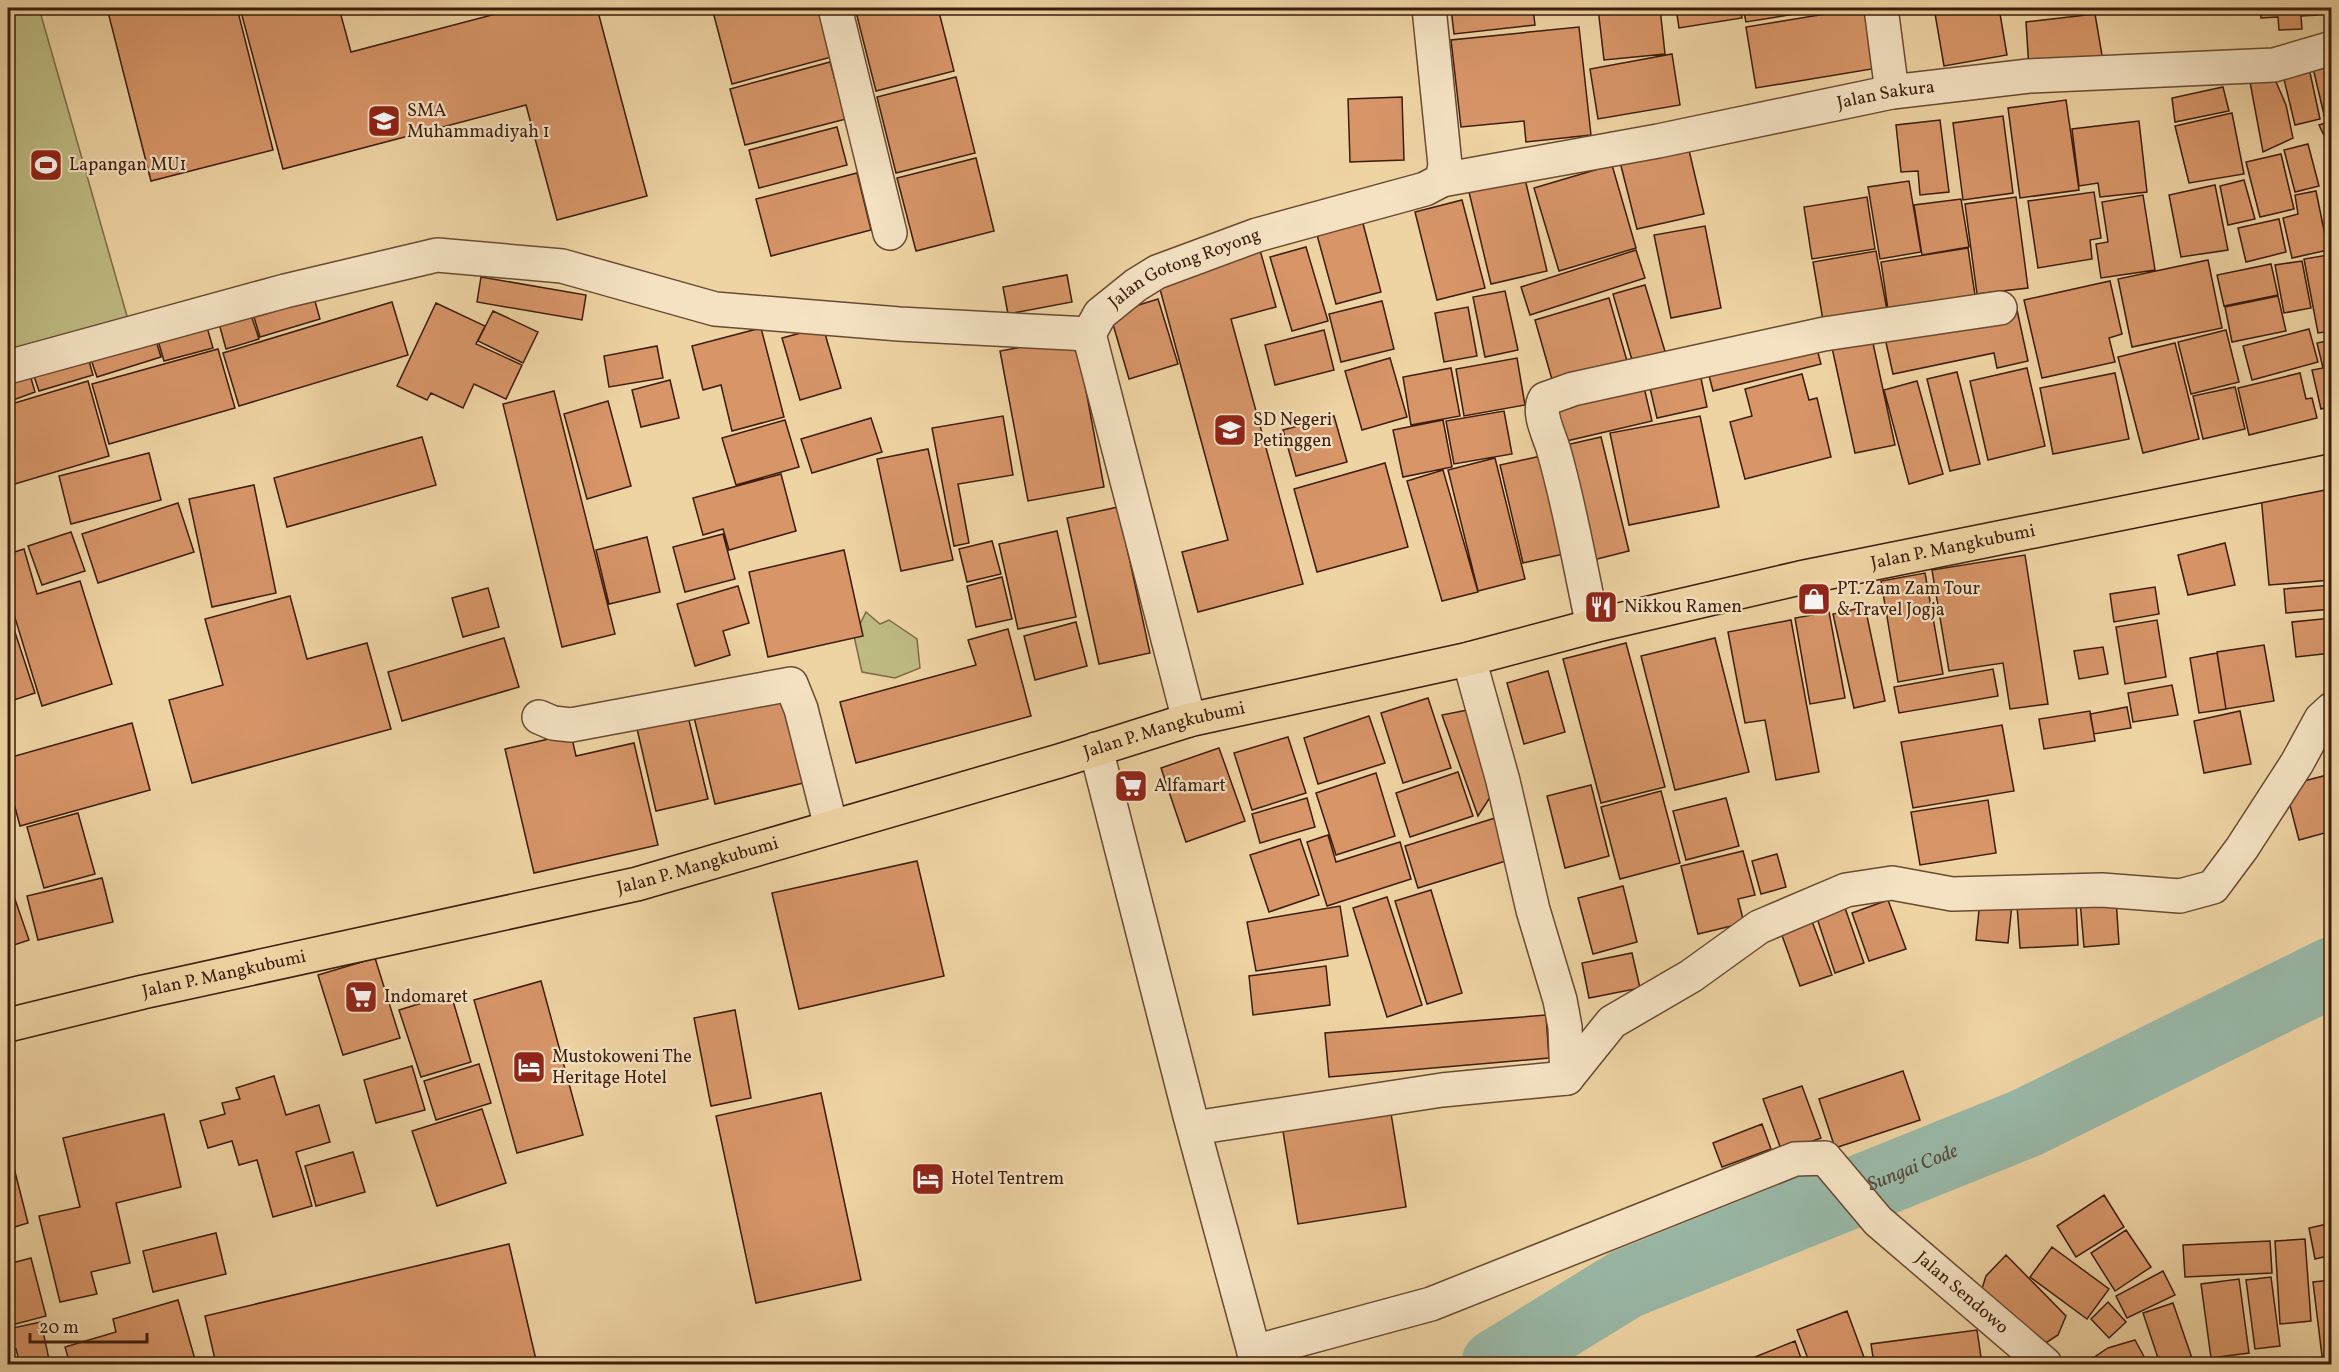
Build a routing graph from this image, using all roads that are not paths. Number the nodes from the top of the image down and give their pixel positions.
1 (835, 8) edge
2 (1429, 8) edge
3 (1881, 8) edge
4 (2331, 48) edge
5 (1892, 92) junction
6 (1443, 180) junction
7 (890, 233) dead end
8 (2000, 308) dead end
9 (1089, 334) junction
10 (8, 367) edge
11 (2331, 471) edge
12 (1593, 626) junction
13 (1469, 659) junction
14 (2331, 709) edge
15 (539, 717) dead end
16 (1189, 720) junction
17 (1096, 749) junction
18 (831, 827) junction
19 (8, 1025) edge
20 (1567, 1078) junction
21 (1194, 1128) junction
22 (1258, 1358) edge
23 (2045, 1365) edge

1 - 7 street
2 - 6 street
3 - 5 street
4 - 5 street, Jalan Sakura
5 - 6 street, Jalan Sakura
6 - 9 street, Jalan Gotong Royong
8 - 12 street
9 - 10 street
9 - 16 street
11 - 12 main road, Jalan P. Mangkubumi
12 - 13 main road, Jalan P. Mangkubumi
13 - 16 main road, Jalan P. Mangkubumi
13 - 20 street
14 - 20 street
15 - 18 street
16 - 17 main road, Jalan P. Mangkubumi
17 - 18 main road, Jalan P. Mangkubumi
17 - 21 street
18 - 19 main road, Jalan P. Mangkubumi
20 - 21 street
21 - 22 street
22 - 23 street, Jalan Sendowo

